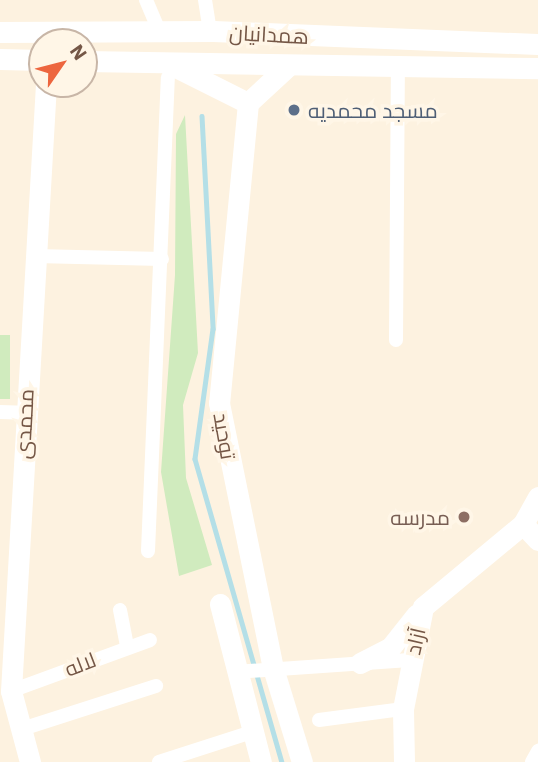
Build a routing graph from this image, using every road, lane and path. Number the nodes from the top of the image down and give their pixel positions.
1 (146, 0) edge
2 (205, 0) edge
3 (159, 30) junction
4 (210, 31) junction
5 (0, 33) edge
6 (513, 44) junction
7 (538, 44) edge
8 (0, 59) edge
9 (28, 60) edge
10 (98, 62) edge
11 (289, 65) junction
12 (398, 67) junction
13 (514, 68) junction
14 (538, 68) edge
15 (169, 70) junction
16 (45, 98) edge
17 (248, 103) junction
18 (35, 256) junction
19 (162, 259) junction
20 (396, 340) dead end
21 (0, 412) edge
22 (24, 413) junction
23 (538, 497) edge
24 (523, 524) junction
25 (538, 540) edge
26 (148, 551) dead end
27 (220, 604) dead end
28 (423, 607) junction
29 (8, 608) edge
30 (120, 610) dead end
31 (150, 639) dead end
32 (127, 646) junction
33 (410, 660) junction
34 (359, 663) junction
35 (255, 670) junction
36 (156, 687) dead end
37 (11, 691) junction
38 (403, 709) junction
39 (319, 720) dead end
40 (22, 729) junction
41 (252, 732) junction
42 (538, 751) edge
43 (30, 762) edge
44 (159, 762) edge
45 (261, 762) edge
46 (302, 762) edge
47 (404, 762) edge
48 (532, 762) edge

1 - 3 street
2 - 4 street
3 - 4 street, همدانیان
3 - 5 street, همدانیان
4 - 6 street, همدانیان
6 - 7 street, همدانیان
6 - 13 street
8 - 9 street
10 - 15 street, همدانیان
11 - 12 street, همدانیان
11 - 15 street, همدانیان
11 - 17 street
12 - 13 street, همدانیان
12 - 20 street
13 - 14 street, همدانیان
15 - 17 street
15 - 19 street
16 - 18 street, محمدی
17 - 35 street, توحید
18 - 19 street
18 - 22 street, محمدی
19 - 26 street
21 - 22 street
22 - 29 street, محمدی
23 - 24 street
24 - 25 street
24 - 28 street, آزاد
27 - 35 street
28 - 33 street, آزاد
28 - 34 street
29 - 37 street, محمدی
30 - 32 street
31 - 32 street, لاله
32 - 37 street, لاله
33 - 34 street
33 - 38 street, آزاد
34 - 35 street
35 - 41 street
35 - 46 street, توحید
36 - 40 street
37 - 40 street, محمدی
38 - 39 street
38 - 47 street, آزاد
40 - 43 street, محمدی
41 - 44 street
41 - 45 street
42 - 48 street

